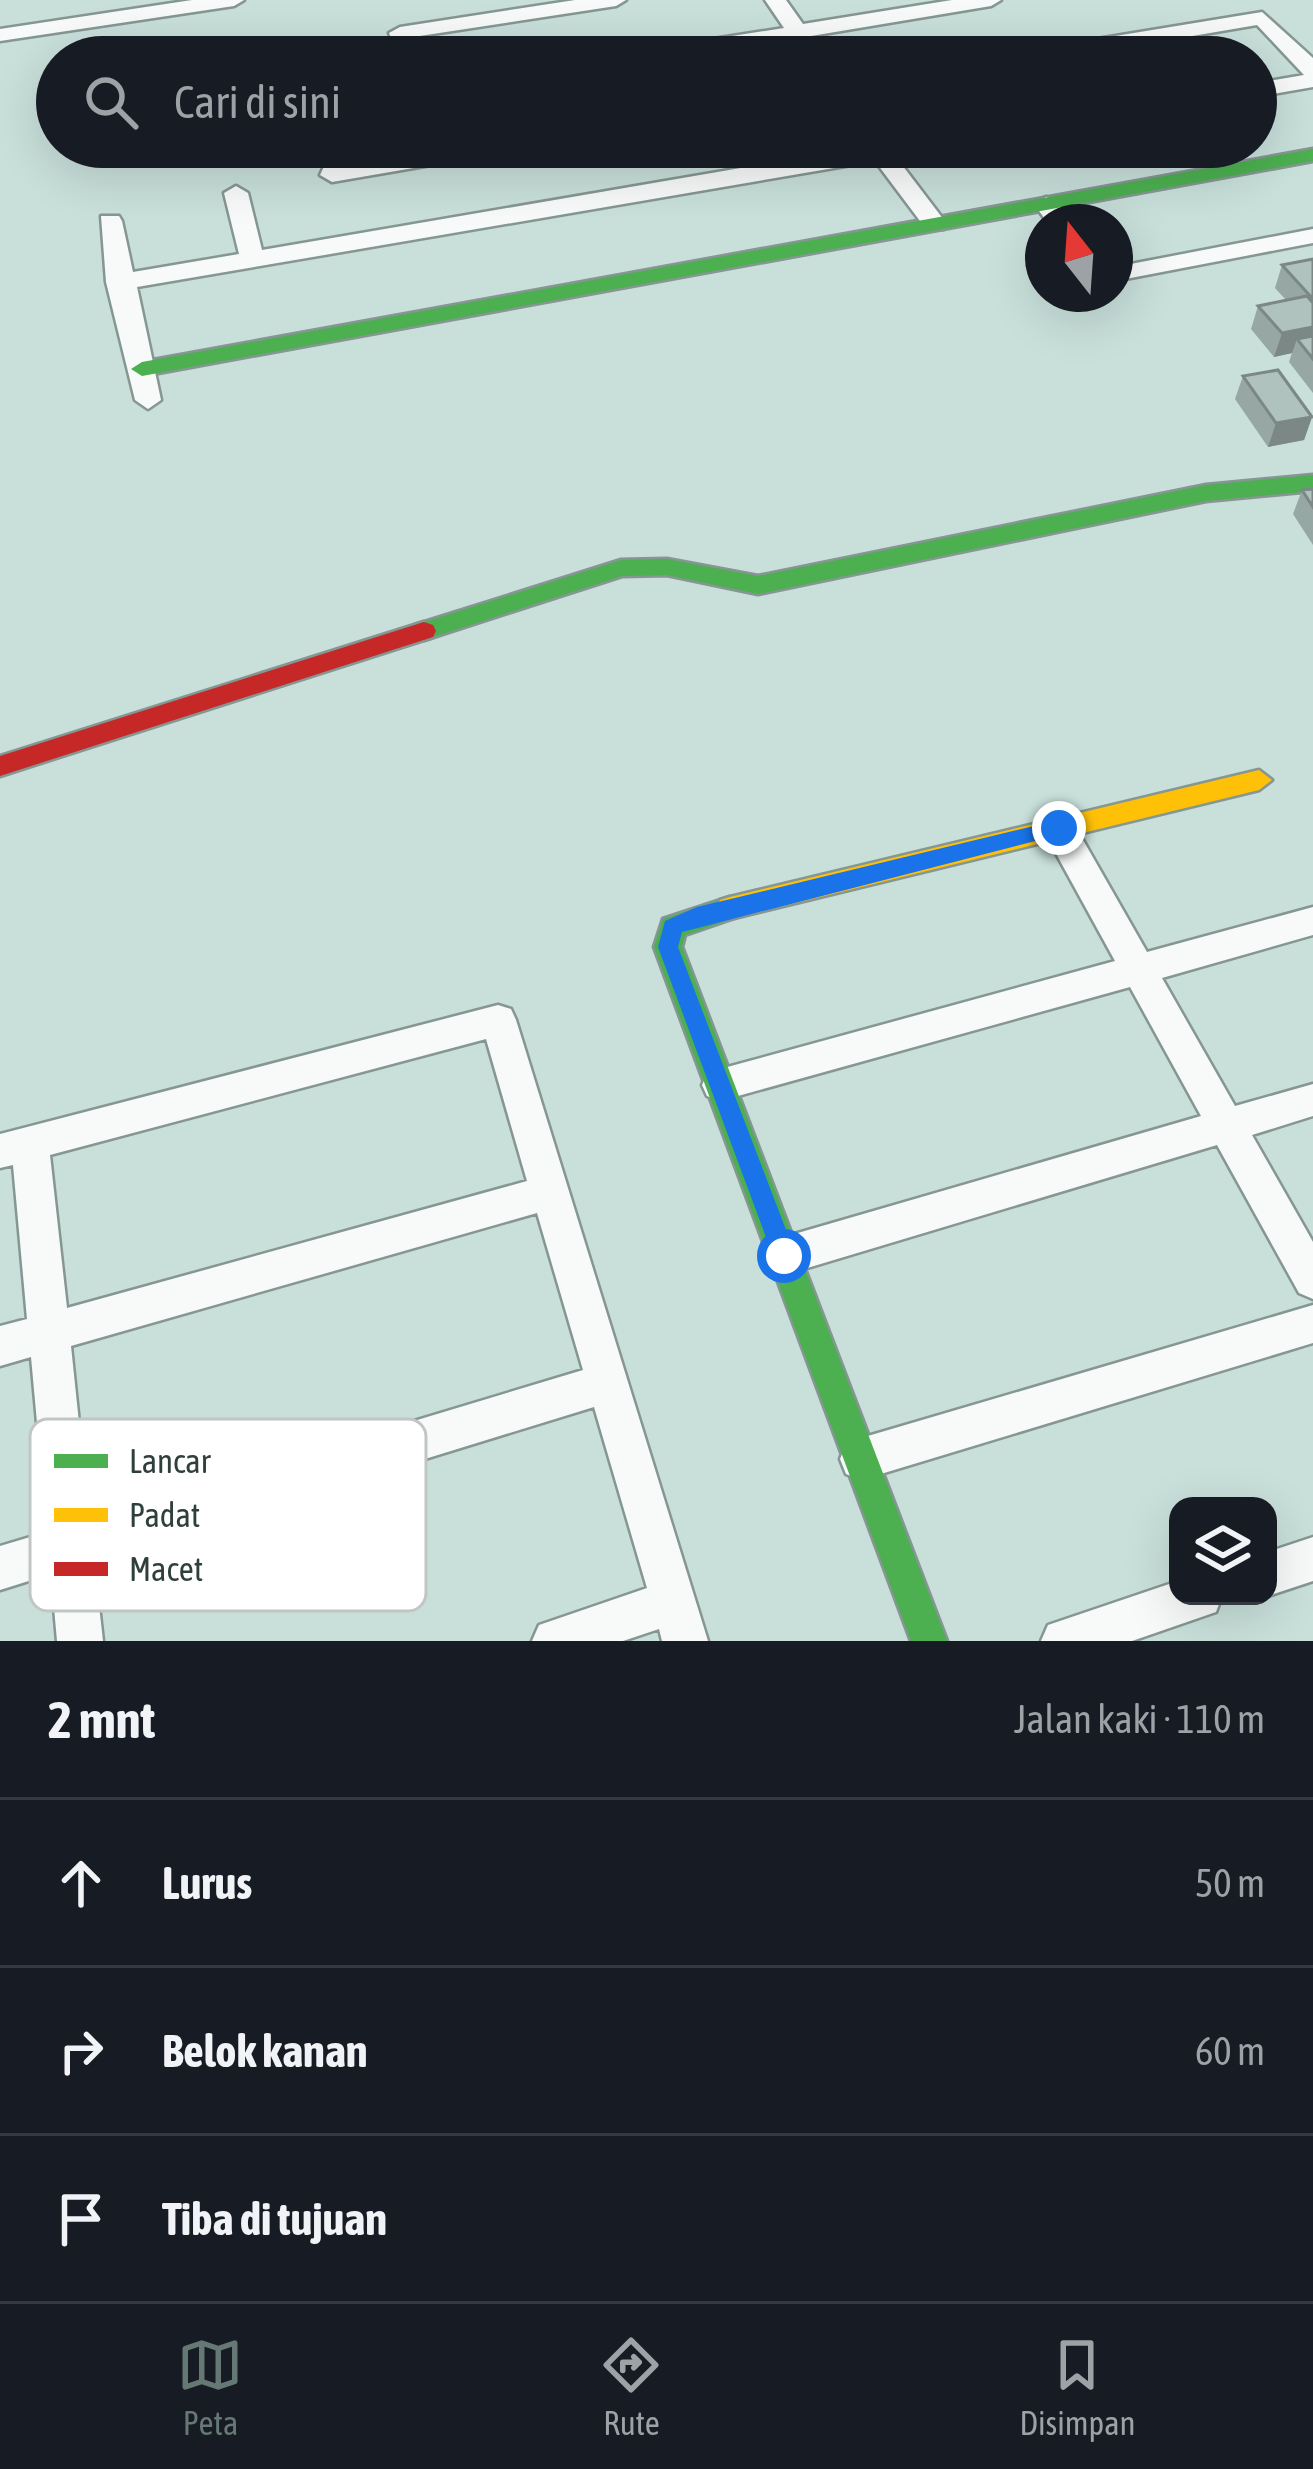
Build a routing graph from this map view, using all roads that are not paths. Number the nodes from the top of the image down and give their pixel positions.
1 (70, 0) edge
2 (234, 0) edge
3 (616, 0) edge
4 (775, 0) edge
5 (991, 0) edge
6 (1243, 0) edge
7 (188, 3) edge
8 (1262, 18) junction
9 (74, 24) junction
10 (797, 32) junction
11 (0, 35) edge
12 (401, 36) edge
13 (772, 36) edge
14 (800, 36) edge
15 (1155, 36) edge
16 (1313, 75) edge
17 (1277, 84) edge
18 (1313, 155) edge
19 (1277, 163) edge
20 (335, 168) edge
21 (373, 168) edge
22 (776, 168) edge
23 (892, 168) edge
24 (1255, 168) edge
25 (236, 193) dead end
26 (1093, 204) edge
27 (1025, 216) edge
28 (110, 221) dead end
29 (935, 224) junction
30 (1313, 236) edge
31 (252, 260) junction
32 (1133, 271) edge
33 (119, 282) junction
34 (142, 369) junction
35 (148, 400) dead end
36 (1313, 482) edge
37 (0, 766) edge
38 (1259, 780) dead end
39 (1059, 828) junction
40 (1313, 921) edge
41 (1140, 970) junction
42 (720, 1085) junction
43 (1313, 1100) edge
44 (1226, 1124) junction
45 (15, 1147) edge
46 (550, 1192) junction
47 (784, 1256) junction
48 (1313, 1280) edge
49 (1313, 1324) edge
50 (50, 1332) junction
51 (0, 1346) edge
52 (607, 1383) junction
53 (58, 1419) edge
54 (426, 1438) edge
55 (861, 1459) junction
56 (30, 1559) edge
57 (1313, 1559) edge
58 (0, 1568) edge
59 (1277, 1571) edge
60 (1173, 1605) edge
61 (77, 1611) edge
62 (679, 1622) edge
63 (80, 1641) edge
64 (555, 1641) edge
65 (929, 1641) edge
66 (1064, 1641) edge

1 - 9 street
2 - 7 street
3 - 12 street
4 - 10 street
5 - 10 street
6 - 8 street
7 - 9 street
8 - 15 street
8 - 16 street
9 - 11 street
10 - 13 street
10 - 14 street
16 - 17 street
18 - 19 street
20 - 21 street
22 - 31 street
23 - 29 street
24 - 26 street
25 - 31 street
27 - 29 street
28 - 33 street
29 - 34 street
30 - 32 street
31 - 33 street
33 - 34 street
34 - 35 street
36 - 37 street
38 - 39 street
39 - 41 street
39 - 42 street
40 - 41 street
41 - 42 street
41 - 44 street
42 - 47 street
43 - 44 street
44 - 47 street
44 - 48 street
45 - 46 street
45 - 50 street
46 - 50 street
46 - 52 street
47 - 55 street
49 - 55 street
50 - 51 street
50 - 53 street
52 - 54 street
52 - 62 street
55 - 65 street
56 - 58 street
57 - 59 street
60 - 66 street
61 - 63 street
62 - 64 street

